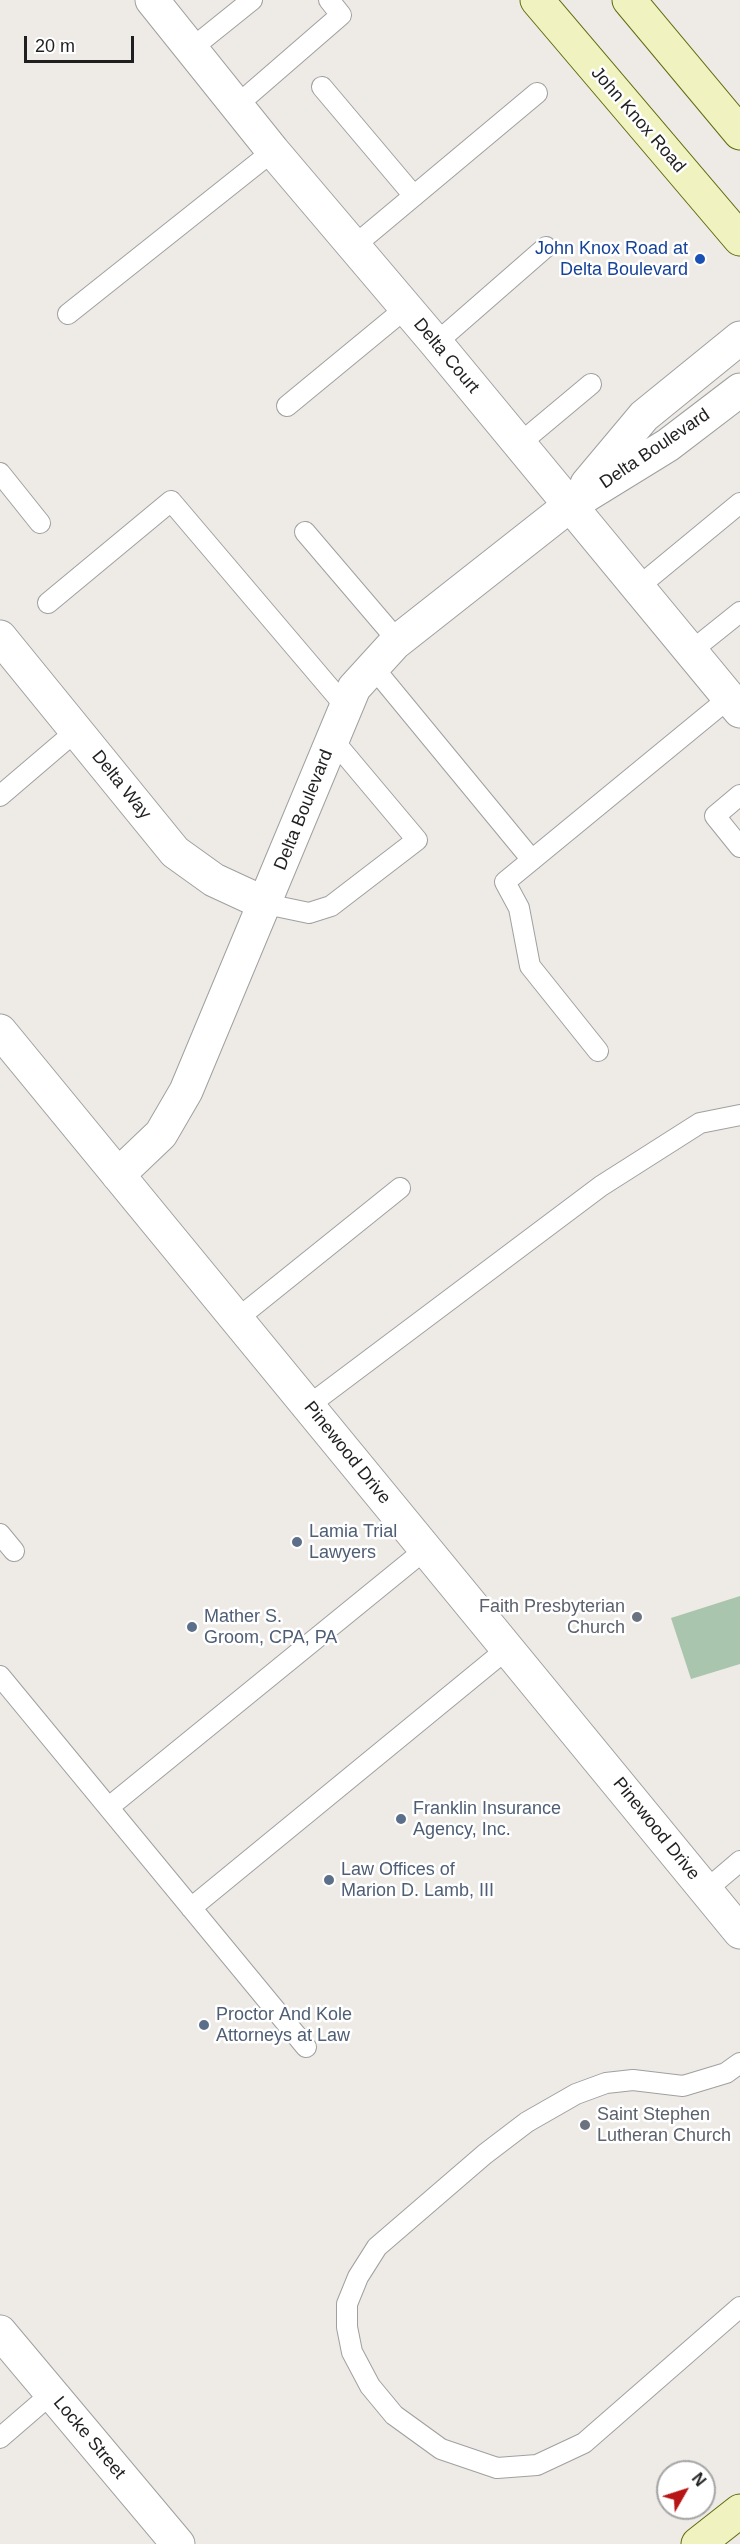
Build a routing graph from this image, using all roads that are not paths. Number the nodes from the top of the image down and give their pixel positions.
1 (152, 0) edge
2 (252, 0) edge
3 (329, 0) edge
4 (537, 0) edge
5 (628, 0) edge
6 (191, 50) junction
7 (322, 87) dead end
8 (537, 93) dead end
9 (236, 106) junction
10 (740, 133) edge
11 (273, 151) junction
12 (414, 196) junction
13 (740, 239) edge
14 (354, 246) junction
15 (546, 248) dead end
16 (406, 308) junction
17 (68, 314) dead end
18 (740, 338) edge
19 (436, 343) junction
20 (591, 384) dead end
21 (740, 390) edge
22 (287, 406) dead end
23 (519, 445) junction
24 (0, 473) edge
25 (740, 503) edge
26 (569, 506) junction
27 (40, 523) dead end
28 (305, 532) dead end
29 (637, 588) junction
30 (48, 603) dead end
31 (740, 612) edge
32 (0, 638) edge
33 (398, 641) junction
34 (690, 652) junction
35 (373, 667) junction
36 (735, 705) edge
37 (346, 707) junction
38 (76, 731) junction
39 (333, 740) junction
40 (740, 795) edge
41 (0, 796) edge
42 (740, 847) edge
43 (532, 860) junction
44 (266, 904) junction
45 (0, 1031) edge
46 (598, 1051) dead end
47 (740, 1115) edge
48 (118, 1175) junction
49 (400, 1188) dead end
50 (237, 1319) junction
51 (308, 1406) junction
52 (0, 1534) edge
53 (426, 1549) junction
54 (14, 1551) dead end
55 (507, 1649) junction
56 (0, 1676) edge
57 (109, 1807) junction
58 (740, 1862) edge
59 (706, 1890) junction
60 (191, 1908) junction
61 (740, 1932) edge
62 (306, 2047) dead end
63 (740, 2063) edge
64 (740, 2307) edge
65 (0, 2332) edge
66 (51, 2394) junction
67 (0, 2438) edge
68 (740, 2511) edge
69 (178, 2544) edge
70 (699, 2544) edge

1 - 6 street, Delta Court
2 - 6 lane
3 - 9 lane
4 - 13 main road, John Knox Road
5 - 10 main road
6 - 9 street, Delta Court
7 - 12 lane
8 - 12 lane
9 - 11 street, Delta Court
11 - 14 street, Delta Court
11 - 17 lane
12 - 14 lane
14 - 16 street, Delta Court
15 - 19 lane
16 - 19 street, Delta Court
16 - 22 lane
18 - 26 street, Delta Boulevard
19 - 23 street, Delta Court
20 - 23 lane
21 - 26 street, Delta Boulevard
23 - 26 street, Delta Court
24 - 27 lane
25 - 29 lane
26 - 29 street, Delta Court
26 - 33 street, Delta Boulevard
28 - 33 lane
29 - 34 street, Delta Court
30 - 37 lane
31 - 34 lane
32 - 38 street, Delta Way
33 - 35 street, Delta Boulevard
34 - 36 street, Delta Court
35 - 37 street, Delta Boulevard
35 - 43 lane
36 - 43 lane
37 - 39 street, Delta Boulevard
38 - 41 lane
38 - 44 street, Delta Way
39 - 44 street, Delta Boulevard
39 - 44 lane
40 - 42 lane
43 - 46 lane
44 - 48 street, Delta Boulevard
45 - 48 street, Pinewood Drive
47 - 51 lane
48 - 50 street, Pinewood Drive
49 - 50 lane
50 - 51 street, Pinewood Drive
51 - 53 street, Pinewood Drive
52 - 54 lane
53 - 55 street, Pinewood Drive
53 - 57 lane
55 - 59 street, Pinewood Drive
55 - 60 lane
56 - 57 lane
57 - 60 lane
58 - 59 lane
59 - 61 street, Pinewood Drive
60 - 62 lane
63 - 64 lane
65 - 66 street, Locke Street
66 - 67 lane
66 - 69 street, Locke Street
68 - 70 main road

